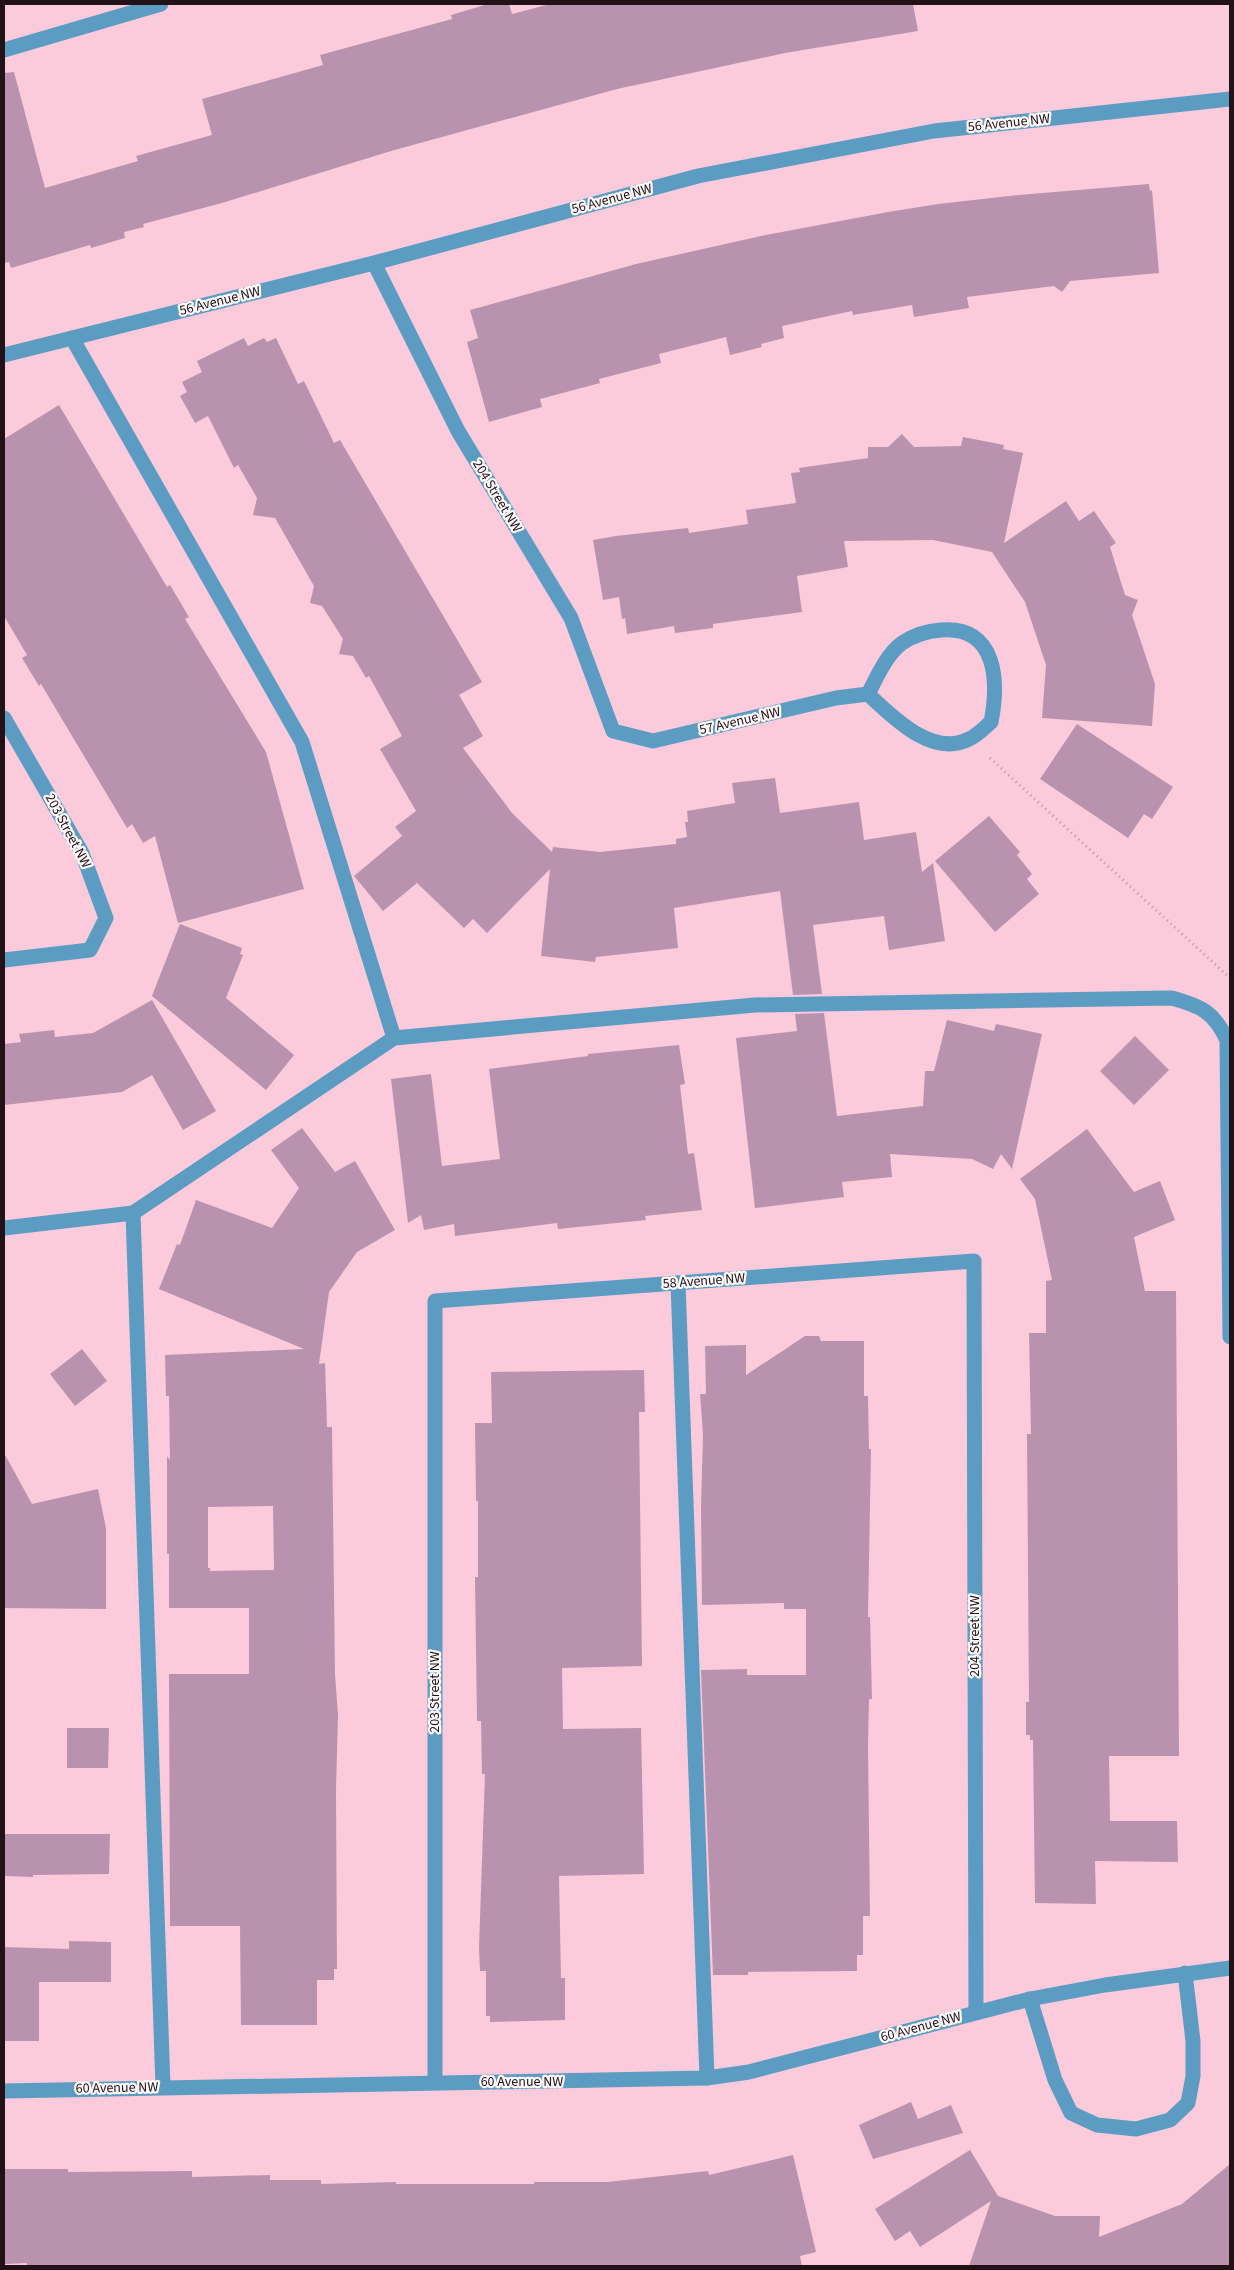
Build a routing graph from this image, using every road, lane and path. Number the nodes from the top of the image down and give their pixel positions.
1 (161, 4) edge
2 (4, 50) edge
3 (1230, 99) edge
4 (374, 264) junction
5 (72, 338) junction
6 (4, 356) edge
7 (868, 694) junction
8 (4, 718) edge
9 (613, 731) joint
10 (970, 739) junction
11 (4, 960) edge
12 (1230, 978) edge
13 (394, 1038) junction
14 (133, 1214) junction
15 (4, 1228) edge
16 (974, 1261) joint
17 (678, 1283) junction
18 (435, 1301) joint
19 (1230, 1337) edge
20 (1230, 1968) edge
21 (1185, 1973) junction
22 (1030, 1999) junction
23 (976, 2012) junction
24 (707, 2078) junction
25 (435, 2082) junction
26 (163, 2087) junction
27 (4, 2091) edge

1 - 2 street
3 - 4 street, 56 Avenue NW
4 - 5 street, 56 Avenue NW
4 - 9 street, 204 Street NW
5 - 6 street, 56 Avenue NW
5 - 13 street
7 - 9 street, 57 Avenue NW
7 - 10 street
7 - 10 street
8 - 11 street, 203 Street NW
10 - 12 path
13 - 14 street
13 - 19 street
14 - 15 street
14 - 26 street
16 - 17 street, 58 Avenue NW
16 - 23 street, 204 Street NW
17 - 18 street, 58 Avenue NW
17 - 24 street
18 - 25 street, 203 Street NW
20 - 21 street, 60 Avenue NW
21 - 22 street, 60 Avenue NW
21 - 22 street
22 - 23 street, 60 Avenue NW
23 - 24 street, 60 Avenue NW
24 - 25 street, 60 Avenue NW
25 - 26 street, 60 Avenue NW
26 - 27 street, 60 Avenue NW

